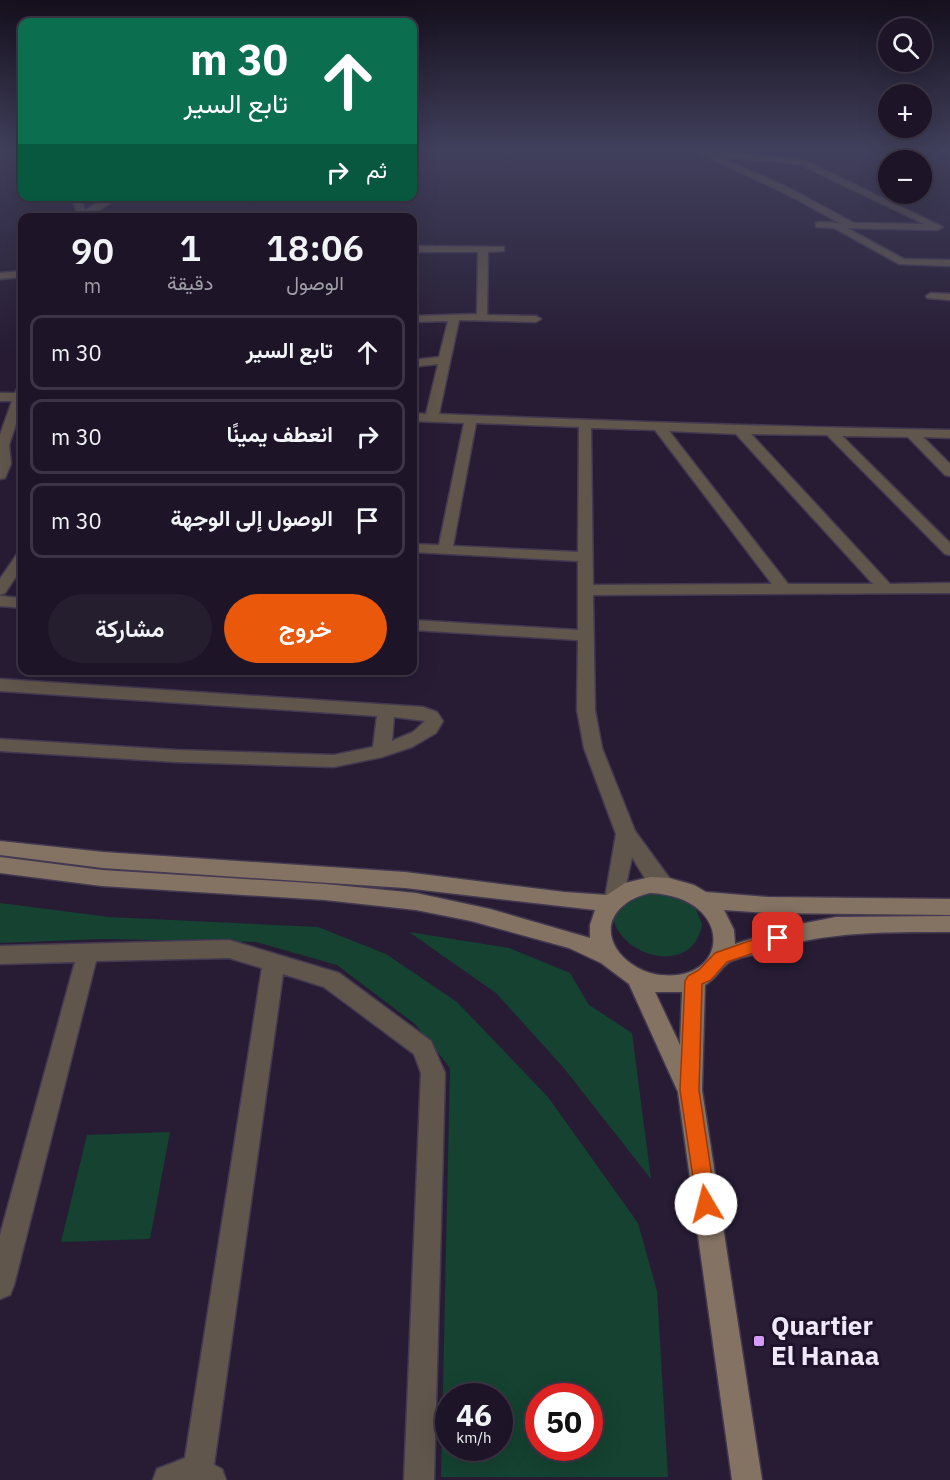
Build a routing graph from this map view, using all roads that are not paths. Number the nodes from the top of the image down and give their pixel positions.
1 (836, 217) edge
2 (917, 217) edge
3 (819, 225) dead end
4 (835, 226) junction
5 (853, 226) junction
6 (938, 227) junction
7 (950, 227) edge
8 (417, 249) edge
9 (483, 249) junction
10 (501, 249) dead end
11 (890, 256) junction
12 (950, 257) edge
13 (950, 263) edge
14 (18, 274) edge
15 (0, 276) edge
16 (931, 296) dead end
17 (950, 297) edge
18 (454, 316) junction
19 (482, 317) junction
20 (536, 319) dead end
21 (417, 320) edge
22 (445, 360) junction
23 (417, 363) edge
24 (18, 394) edge
25 (0, 397) edge
26 (18, 402) edge
27 (417, 417) edge
28 (432, 417) junction
29 (471, 418) junction
30 (585, 422) junction
31 (659, 427) junction
32 (740, 430) junction
33 (830, 431) junction
34 (911, 433) junction
35 (950, 434) edge
36 (2, 445) edge
37 (950, 472) edge
38 (0, 475) edge
39 (417, 548) edge
40 (445, 550) junction
41 (950, 551) edge
42 (586, 557) junction
43 (18, 563) edge
44 (950, 588) edge
45 (784, 589) junction
46 (886, 589) junction
47 (0, 590) edge
48 (587, 590) junction
49 (0, 601) edge
50 (18, 603) edge
51 (417, 626) edge
52 (586, 636) junction
53 (0, 685) edge
54 (386, 711) junction
55 (0, 745) edge
56 (382, 751) junction
57 (626, 834) junction
58 (0, 848) edge
59 (0, 865) edge
60 (663, 885) junction
61 (613, 900) junction
62 (702, 900) junction
63 (950, 907) edge
64 (950, 924) edge
65 (88, 952) junction
66 (0, 955) edge
67 (610, 957) junction
68 (721, 957) junction
69 (274, 961) junction
70 (637, 978) junction
71 (694, 981) junction
72 (690, 1090) junction
73 (0, 1285) edge
74 (205, 1477) edge
75 (168, 1480) edge
76 (419, 1480) edge
77 (747, 1480) edge

1 - 5 street
2 - 6 street
3 - 4 street
4 - 5 street
4 - 11 street
5 - 6 street
6 - 7 street
8 - 9 street
9 - 10 street
9 - 19 street
11 - 12 street
11 - 13 street
14 - 15 street
16 - 17 street
18 - 19 street
18 - 21 street
18 - 22 street
19 - 20 street
22 - 23 street
22 - 28 street
24 - 25 street
26 - 36 street
27 - 28 street
28 - 29 street
29 - 30 street
29 - 40 street
30 - 31 street
30 - 42 street
31 - 32 street
31 - 45 street
32 - 33 street
32 - 46 street
33 - 34 street
33 - 41 street
34 - 35 street
34 - 37 street
36 - 38 street
39 - 40 street
40 - 42 street
42 - 48 street
43 - 47 street
44 - 46 street
45 - 46 street
45 - 48 street
48 - 52 street
49 - 50 street
51 - 52 street
52 - 57 street
53 - 54 street
54 - 56 street
54 - 56 street
55 - 56 street
57 - 60 street
57 - 61 street
58 - 61 main road
59 - 67 main road
60 - 61 main road
60 - 62 main road
61 - 67 main road
62 - 63 main road
62 - 68 main road
64 - 68 main road
65 - 66 street
65 - 69 street
65 - 73 street
67 - 70 main road
68 - 71 main road
69 - 74 street
69 - 76 street
70 - 71 main road
70 - 72 main road
71 - 72 main road
72 - 77 main road
74 - 75 street

